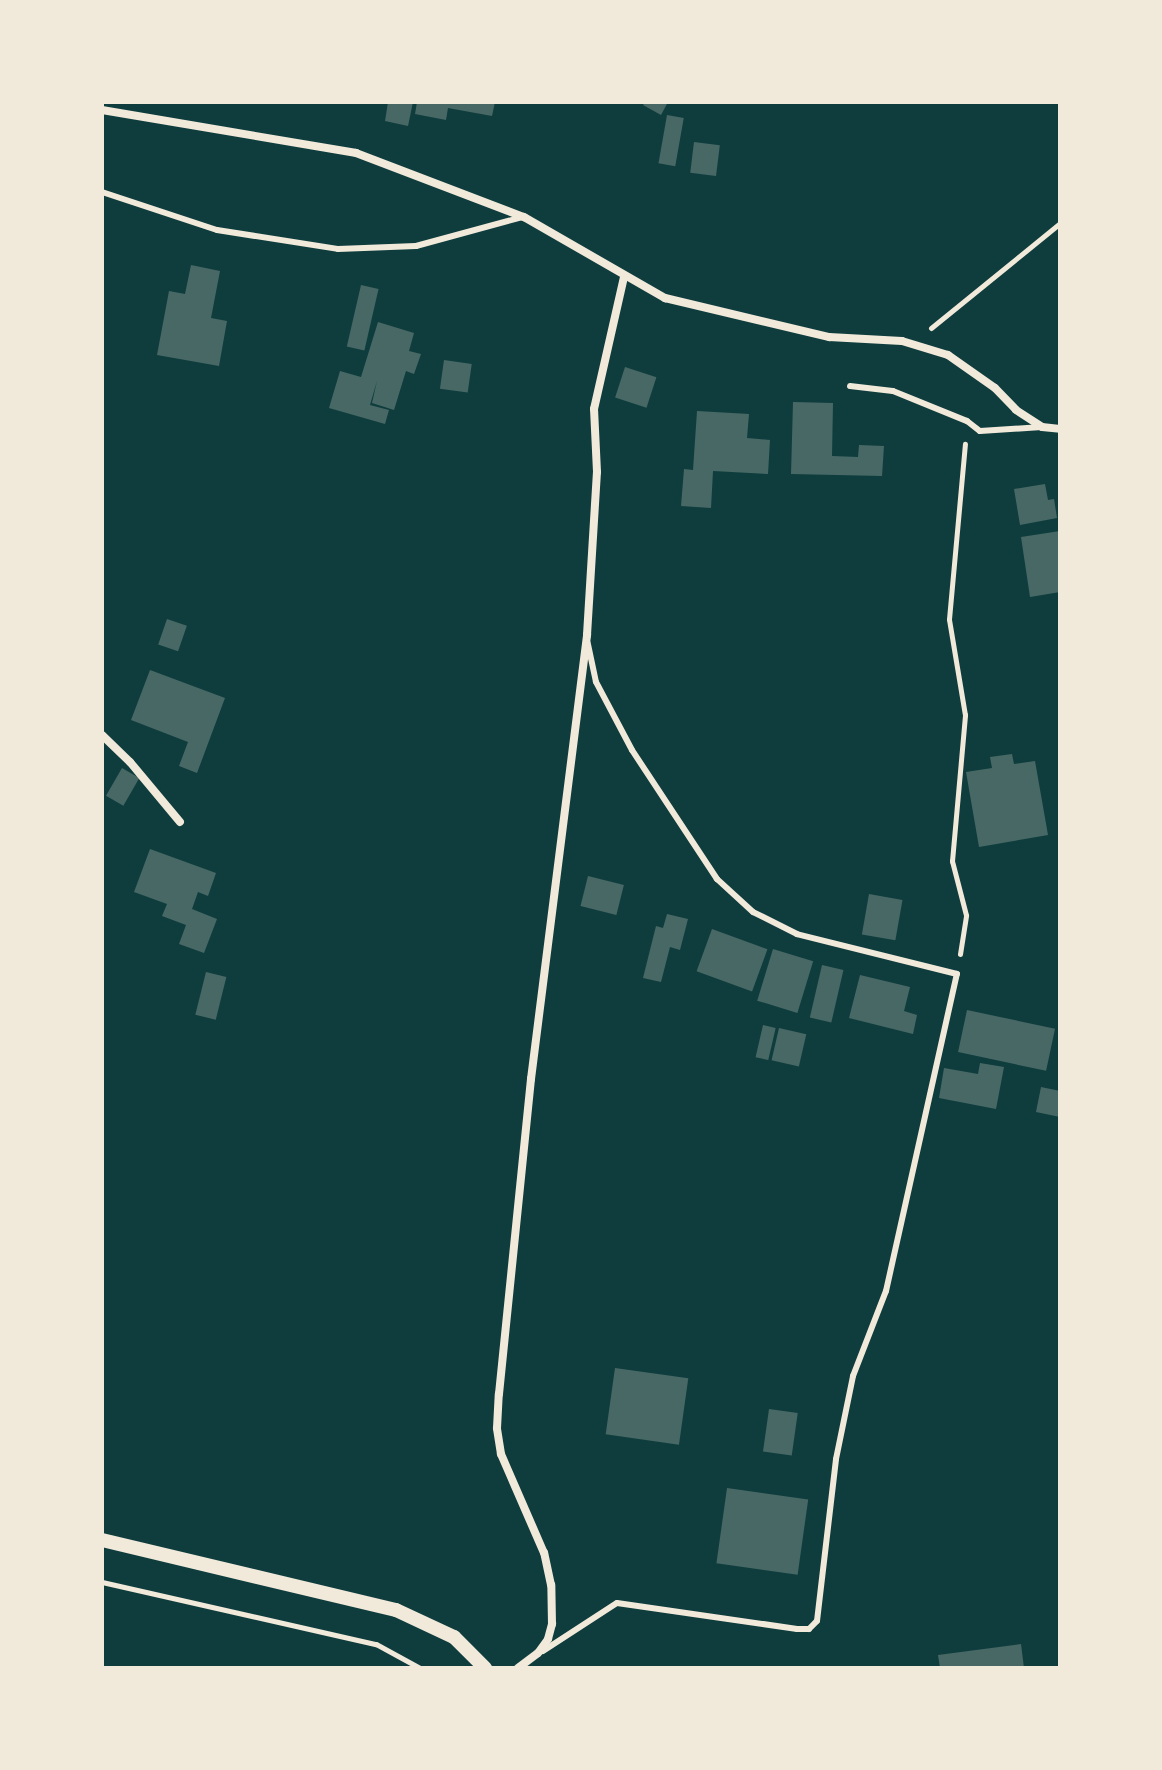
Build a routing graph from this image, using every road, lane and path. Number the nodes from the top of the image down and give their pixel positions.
1 (102, 110) edge
2 (102, 192) edge
3 (524, 217) junction
4 (1060, 223) edge
5 (624, 277) junction
6 (902, 341) junction
7 (850, 386) dead end
8 (967, 421) junction
9 (1042, 427) junction
10 (1060, 429) edge
11 (587, 635) junction
12 (102, 735) edge
13 (180, 822) dead end
14 (957, 974) junction
15 (102, 1540) edge
16 (102, 1582) edge
17 (538, 1653) junction
18 (420, 1668) edge
19 (485, 1668) edge
20 (518, 1668) edge

1 - 3 street
2 - 3 lane
3 - 5 street
4 - 6 path
5 - 6 street
5 - 11 street
6 - 9 street
7 - 8 lane
8 - 9 lane
8 - 14 path
9 - 10 street
11 - 14 lane
11 - 17 street
12 - 13 street
14 - 17 lane
15 - 19 street
16 - 18 path
17 - 20 street

